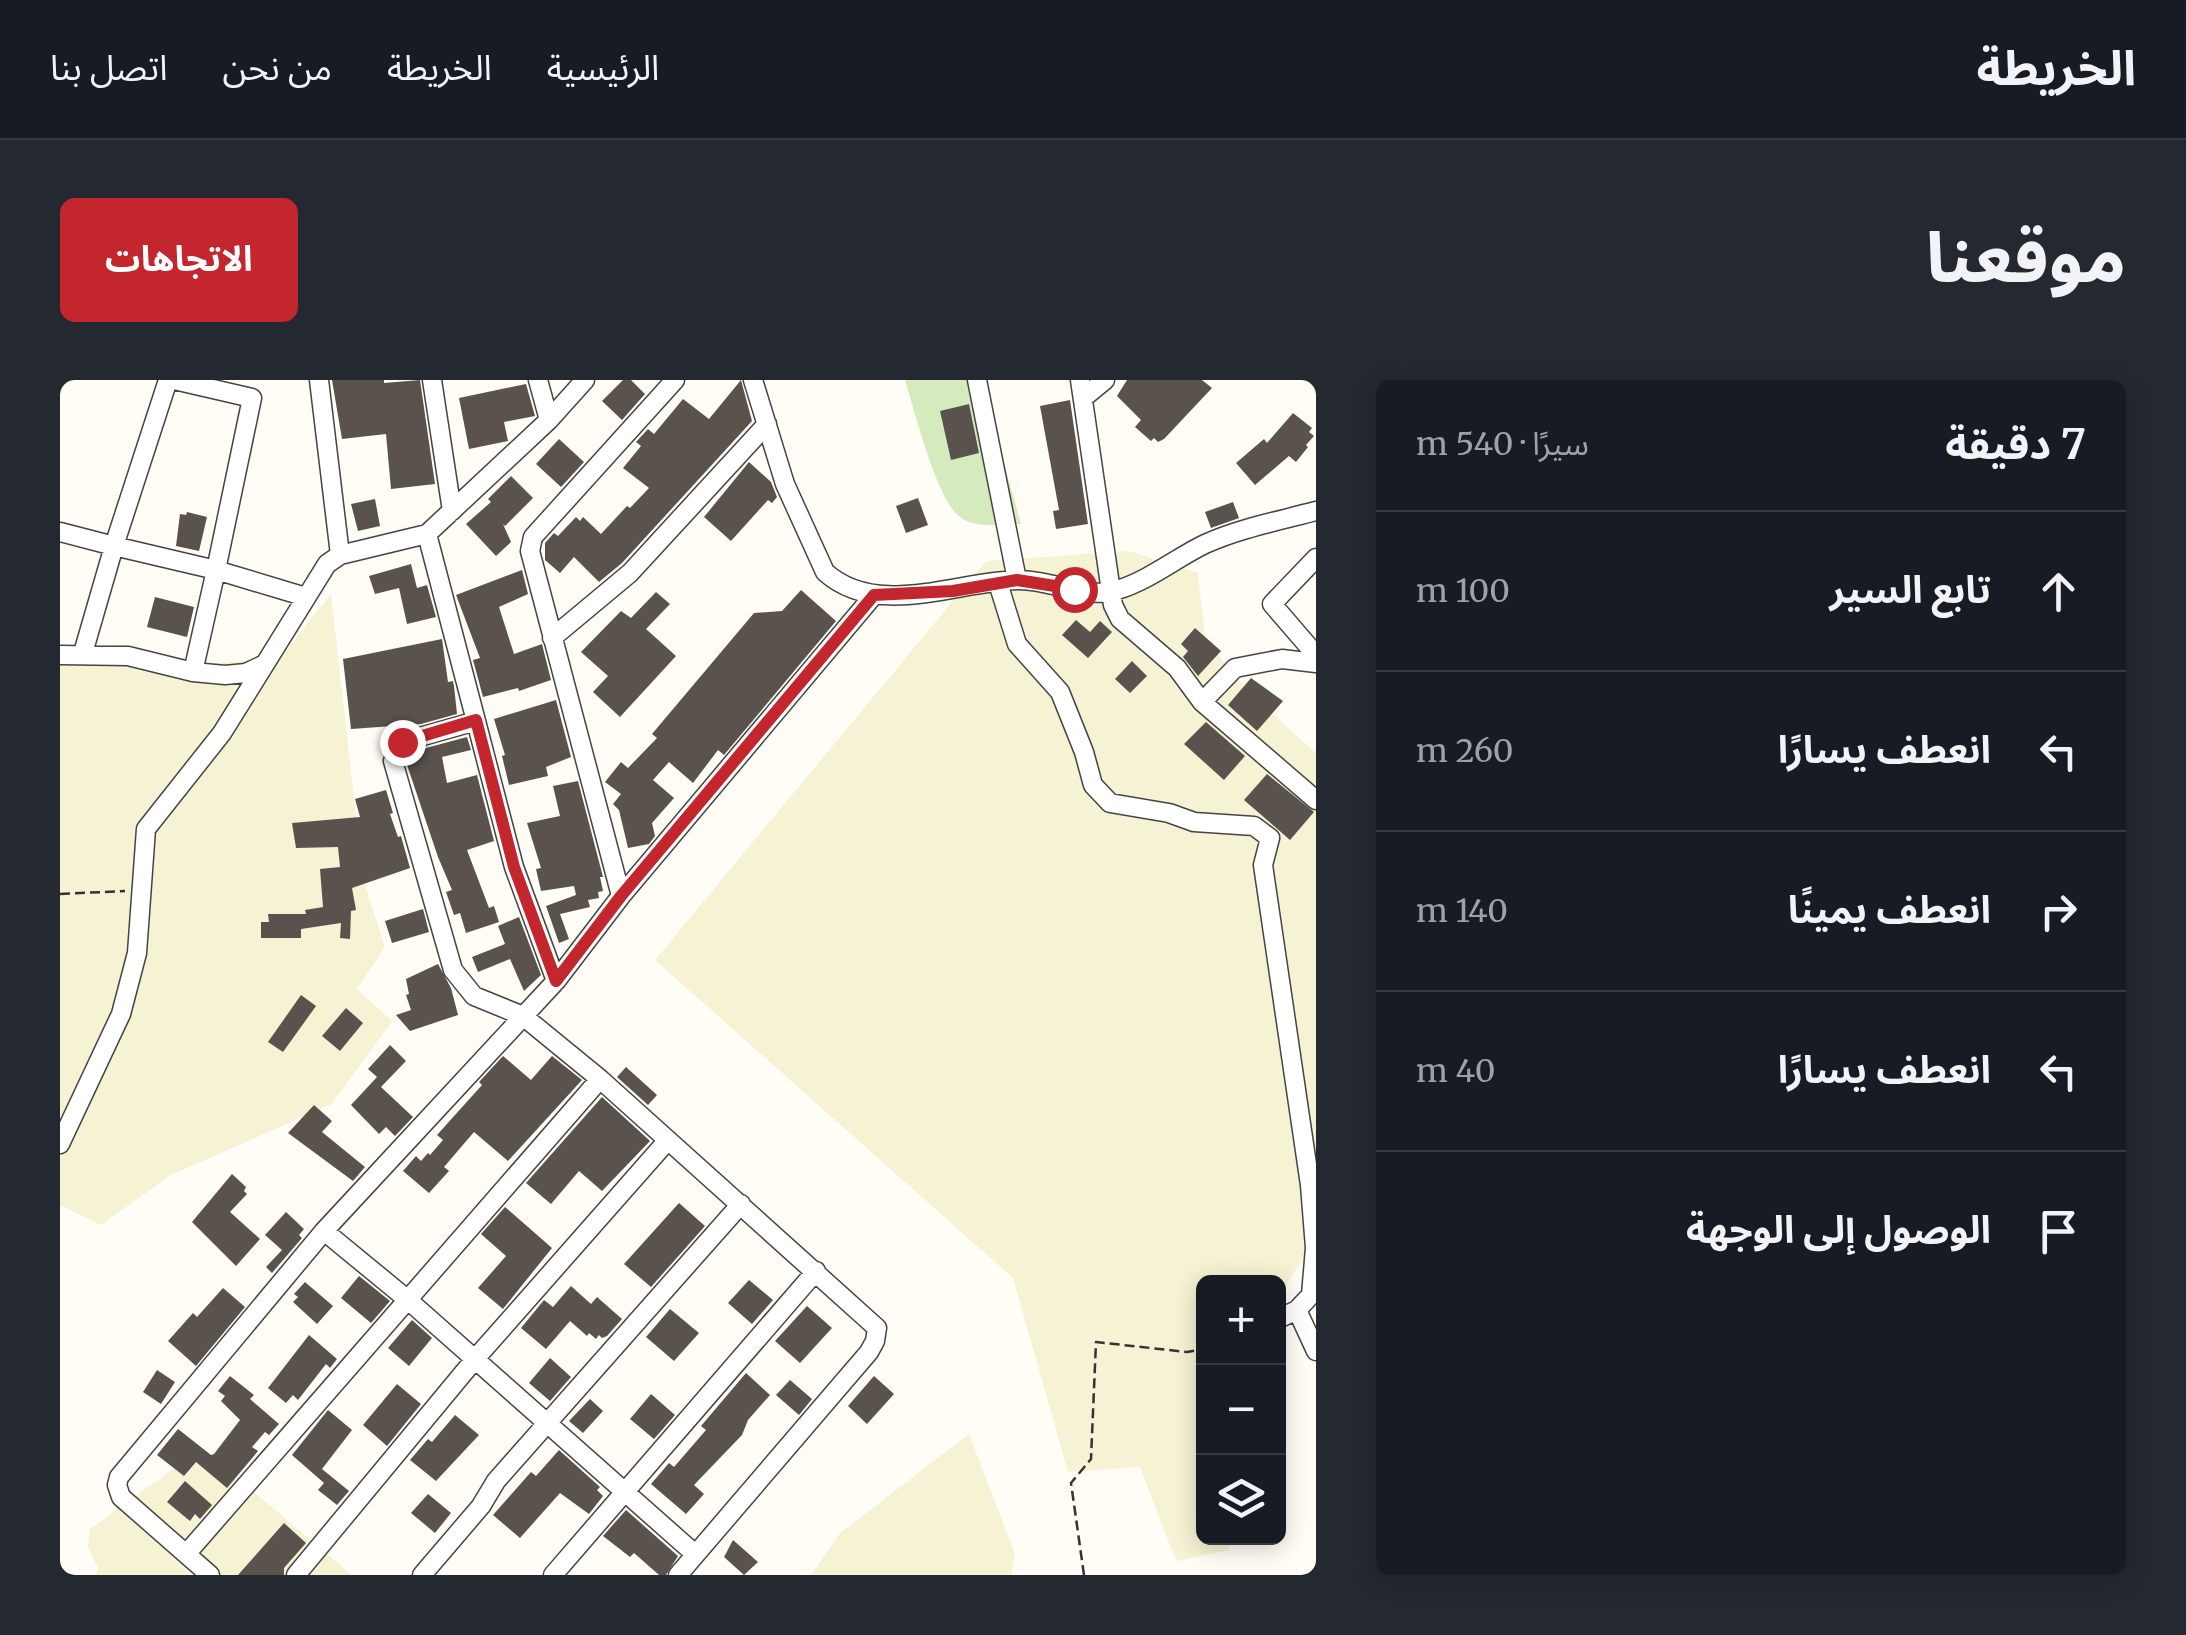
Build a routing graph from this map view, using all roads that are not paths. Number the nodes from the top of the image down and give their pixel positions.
1 (171, 380) edge
2 (319, 380) edge
3 (432, 380) edge
4 (538, 380) edge
5 (586, 380) edge
6 (675, 380) edge
7 (753, 380) edge
8 (977, 380) edge
9 (1105, 380) edge
10 (1082, 389) edge
11 (549, 420) junction
12 (767, 424) junction
13 (452, 511) junction
14 (1316, 511) edge
15 (60, 532) edge
16 (427, 534) junction
17 (114, 546) junction
18 (340, 555) junction
19 (1316, 558) edge
20 (216, 570) junction
21 (1007, 582) junction
22 (1112, 592) junction
23 (874, 595) junction
24 (306, 597) junction
25 (552, 638) junction
26 (82, 653) junction
27 (60, 654) edge
28 (1316, 655) edge
29 (266, 664) junction
30 (1316, 664) edge
31 (194, 672) junction
32 (1202, 702) junction
33 (476, 720) junction
34 (1316, 800) edge
35 (621, 896) junction
36 (556, 981) junction
37 (524, 1016) junction
38 (600, 1079) junction
39 (668, 1140) junction
40 (60, 1144) edge
41 (741, 1204) junction
42 (324, 1231) junction
43 (1315, 1265) edge
44 (816, 1271) junction
45 (408, 1300) junction
46 (1297, 1310) junction
47 (1286, 1315) edge
48 (1316, 1350) edge
49 (475, 1360) junction
50 (546, 1423) junction
51 (626, 1492) junction
52 (187, 1552) junction
53 (695, 1554) junction
54 (210, 1575) edge
55 (296, 1575) edge
56 (422, 1575) edge
57 (553, 1575) edge
58 (678, 1575) edge

1 - 17 street
1 - 20 street
2 - 18 street
3 - 13 street
4 - 11 street
5 - 11 street
6 - 25 street
7 - 12 street
8 - 21 street
9 - 10 street
10 - 22 street
11 - 13 street
12 - 23 street
12 - 25 street
13 - 16 street
14 - 22 street
15 - 17 street
16 - 18 street
16 - 33 street
17 - 20 street
17 - 26 street
18 - 24 street
19 - 28 street
20 - 24 street
20 - 31 street
21 - 22 street
21 - 23 street
21 - 43 street
22 - 32 street
23 - 35 street
24 - 29 street
25 - 35 street
26 - 27 street
26 - 31 street
29 - 31 street
29 - 40 street
30 - 32 street
32 - 34 street
33 - 36 street
33 - 37 street
35 - 36 street
36 - 37 street
37 - 38 street
37 - 42 street
38 - 39 street
38 - 45 street
39 - 41 street
39 - 49 street
41 - 44 street
41 - 50 street
42 - 45 street
42 - 52 street
43 - 46 street
44 - 51 street
44 - 53 street
45 - 49 street
45 - 52 street
46 - 47 street
46 - 48 street
49 - 50 street
49 - 55 street
50 - 51 street
50 - 56 street
51 - 53 street
51 - 57 street
52 - 54 street
53 - 58 street

